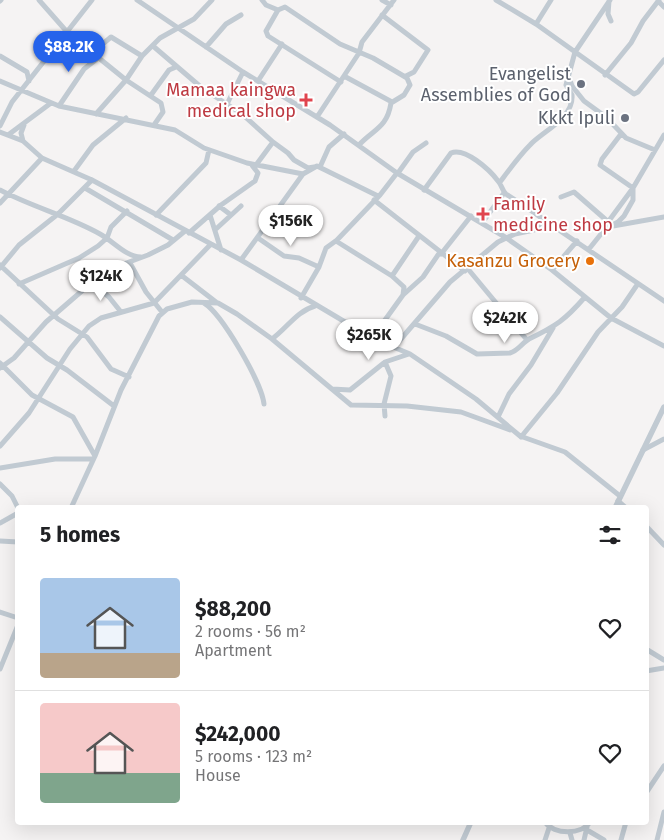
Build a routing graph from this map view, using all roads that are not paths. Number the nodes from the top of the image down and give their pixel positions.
1 (39, 0) edge
2 (92, 0) edge
3 (212, 0) edge
4 (262, 0) edge
5 (382, 0) edge
6 (496, 0) edge
7 (550, 0) edge
8 (609, 0) edge
9 (140, 1) edge
10 (658, 1) edge
11 (393, 3) edge
12 (664, 8) edge
13 (278, 10) junction
14 (241, 15) dead end
15 (382, 15) junction
16 (611, 21) dead end
17 (536, 24) junction
18 (179, 29) junction
19 (68, 33) junction
20 (282, 44) junction
21 (153, 46) junction
22 (206, 47) junction
23 (575, 52) junction
24 (92, 53) junction
25 (359, 53) junction
26 (0, 56) edge
27 (142, 56) junction
28 (98, 58) junction
29 (664, 60) edge
30 (176, 67) junction
31 (243, 72) junction
32 (605, 75) junction
33 (344, 76) junction
34 (406, 76) junction
35 (570, 77) junction
36 (126, 80) junction
37 (0, 81) edge
38 (258, 81) junction
39 (29, 82) junction
40 (341, 82) junction
41 (22, 92) junction
42 (151, 95) junction
43 (392, 102) junction
44 (51, 103) junction
45 (227, 104) junction
46 (59, 106) junction
47 (96, 114) junction
48 (317, 117) junction
49 (126, 118) junction
50 (24, 124) junction
51 (154, 125) junction
52 (0, 126) edge
53 (0, 132) edge
54 (344, 134) junction
55 (621, 134) junction
56 (8, 135) junction
57 (664, 135) edge
58 (22, 141) junction
59 (273, 142) junction
60 (426, 143) dead end
61 (359, 145) junction
62 (209, 150) junction
63 (655, 150) junction
64 (42, 158) junction
65 (254, 165) junction
66 (317, 167) junction
67 (74, 171) junction
68 (397, 173) junction
69 (303, 174) junction
70 (92, 180) junction
71 (500, 182) junction
72 (85, 188) junction
73 (633, 188) junction
74 (0, 190) edge
75 (424, 190) junction
76 (504, 193) junction
77 (9, 195) junction
78 (561, 197) dead end
79 (376, 198) junction
80 (0, 203) edge
81 (220, 206) junction
82 (241, 206) dead end
83 (127, 211) junction
84 (58, 214) junction
85 (156, 215) junction
86 (210, 215) junction
87 (231, 215) junction
88 (471, 216) junction
89 (664, 217) edge
90 (544, 220) junction
91 (482, 223) junction
92 (609, 223) junction
93 (216, 229) junction
94 (187, 232) junction
95 (419, 236) junction
96 (506, 237) junction
97 (108, 238) junction
98 (258, 238) junction
99 (173, 240) junction
100 (336, 241) junction
101 (577, 241) junction
102 (211, 244) junction
103 (589, 249) junction
104 (222, 250) junction
105 (440, 253) junction
106 (148, 255) junction
107 (241, 260) junction
108 (130, 263) junction
109 (319, 266) junction
110 (0, 267) edge
111 (466, 270) junction
112 (552, 270) junction
113 (181, 275) junction
114 (392, 276) junction
115 (91, 282) junction
116 (19, 284) junction
117 (637, 284) junction
118 (403, 296) junction
119 (585, 297) junction
120 (301, 298) junction
121 (664, 301) edge
122 (203, 302) junction
123 (154, 303) junction
124 (218, 304) junction
125 (316, 306) junction
126 (121, 312) junction
127 (162, 312) junction
128 (55, 316) junction
129 (0, 317) edge
130 (611, 318) junction
131 (415, 324) junction
132 (553, 327) junction
133 (82, 333) junction
134 (372, 338) junction
135 (272, 339) junction
136 (527, 340) junction
137 (29, 341) junction
138 (664, 346) edge
139 (394, 347) junction
140 (410, 354) junction
141 (385, 362) junction
142 (1, 366) edge
143 (59, 366) junction
144 (129, 377) junction
145 (332, 389) junction
146 (39, 398) junction
147 (264, 404) dead end
148 (114, 406) junction
149 (384, 406) junction
150 (664, 407) edge
151 (385, 416) dead end
152 (498, 417) junction
153 (512, 430) junction
154 (521, 437) junction
155 (664, 439) edge
156 (0, 446) edge
157 (643, 450) junction
158 (94, 457) junction
159 (0, 468) edge
160 (0, 484) edge
161 (619, 498) junction
162 (16, 505) edge
163 (72, 505) edge
164 (616, 505) edge
165 (624, 505) edge
166 (15, 515) edge
167 (0, 523) edge
168 (649, 529) edge
169 (0, 541) edge
170 (15, 542) edge
171 (664, 545) edge
172 (0, 612) edge
173 (15, 617) edge
174 (15, 632) edge
175 (649, 651) edge
176 (664, 660) edge
177 (664, 668) edge
178 (0, 669) edge
179 (649, 670) edge
180 (664, 766) edge
181 (649, 788) edge
182 (664, 812) edge
183 (470, 825) edge
184 (547, 825) edge
185 (625, 825) edge
186 (588, 827) edge
187 (549, 828) junction
188 (570, 832) junction
189 (463, 840) edge
190 (545, 840) edge
191 (572, 840) edge
192 (584, 840) edge
193 (604, 840) edge
194 (621, 840) edge
195 (657, 840) edge

1 - 19 street
2 - 19 street
3 - 18 street
4 - 13 street
5 - 11 street
6 - 17 street
7 - 17 street
8 - 16 street
8 - 23 street
9 - 18 street
10 - 12 street
10 - 32 street
11 - 15 street
13 - 20 street
13 - 25 street
14 - 22 street
15 - 25 street
15 - 34 street
17 - 23 street
18 - 21 street
18 - 22 street
19 - 24 street
19 - 39 street
20 - 38 street
20 - 40 street
21 - 27 street
21 - 30 street
22 - 31 street
23 - 32 street
23 - 35 street
24 - 27 street
24 - 28 street
25 - 33 street
25 - 34 street
26 - 39 street
27 - 36 street
28 - 36 street
28 - 46 street
29 - 32 street
30 - 42 street
30 - 45 street
31 - 38 street
31 - 45 street
33 - 40 street
33 - 43 street
34 - 43 street
35 - 55 street
35 - 71 street
36 - 42 street
36 - 47 street
37 - 41 street
38 - 48 street
39 - 41 street
40 - 48 street
41 - 44 street
41 - 52 street
42 - 51 street
43 - 61 street
44 - 46 street
44 - 50 street
45 - 59 street
46 - 47 street
47 - 49 street
48 - 54 street
49 - 51 street
49 - 67 street
50 - 56 street
50 - 58 street
51 - 62 street
53 - 56 street
54 - 61 street
54 - 66 street
55 - 63 street
55 - 73 street
56 - 58 street
57 - 63 street
58 - 64 street
59 - 65 street
59 - 66 street
60 - 68 street
61 - 68 street
62 - 65 street
62 - 85 street
63 - 73 street
64 - 67 street
64 - 77 street
65 - 69 street
65 - 81 street
66 - 69 street
66 - 79 street
67 - 70 street
68 - 75 street
68 - 79 street
69 - 98 street
70 - 72 street
70 - 85 street
71 - 75 street
71 - 76 street
72 - 83 street
72 - 84 street
73 - 92 street
73 - 92 street
74 - 77 street
75 - 88 street
76 - 90 street
76 - 91 street
77 - 80 street
77 - 84 street
78 - 92 street
79 - 95 street
79 - 100 street
81 - 86 street
81 - 87 street
82 - 87 street
83 - 97 street
83 - 99 street
84 - 97 street
84 - 110 street
85 - 94 street
86 - 93 street
86 - 94 street
87 - 93 street
88 - 91 street
88 - 105 street
89 - 92 street
90 - 96 street
90 - 101 street
91 - 96 street
92 - 103 street
93 - 104 street
94 - 99 street
94 - 102 street
95 - 105 street
95 - 114 street
96 - 111 street
96 - 112 street
97 - 106 street
97 - 116 street
98 - 107 street
98 - 109 street
99 - 106 street
100 - 109 street
100 - 114 street
101 - 103 street
101 - 112 street
102 - 104 street
102 - 113 street
103 - 117 street
104 - 107 street
105 - 111 street
105 - 118 street
106 - 108 street
107 - 120 street
108 - 115 street
108 - 123 street
109 - 120 street
110 - 116 street
111 - 131 street
111 - 136 street
112 - 119 street
113 - 123 street
113 - 124 street
114 - 118 street
115 - 126 street
115 - 128 street
116 - 128 street
117 - 121 street
117 - 130 street
118 - 134 street
119 - 130 street
119 - 132 street
120 - 125 street
122 - 124 street
122 - 127 street
122 - 147 street
123 - 126 street
123 - 127 street
124 - 135 street
125 - 134 street
125 - 135 street
126 - 133 street
127 - 144 street
128 - 133 street
128 - 137 street
129 - 137 street
130 - 138 street
130 - 154 street
131 - 136 street
131 - 139 street
132 - 136 street
132 - 152 street
133 - 143 street
133 - 144 street
134 - 139 street
135 - 145 street
137 - 142 street
137 - 143 street
139 - 140 street
140 - 141 street
140 - 152 street
141 - 145 street
141 - 149 street
142 - 146 street
143 - 146 street
143 - 148 street
144 - 148 street
145 - 149 street
146 - 156 street
146 - 158 street
148 - 158 street
149 - 151 street
149 - 153 street
150 - 157 street
152 - 153 street
153 - 154 street
154 - 161 street
155 - 157 street
157 - 161 street
158 - 159 street
158 - 163 street
160 - 162 street
161 - 164 street
161 - 165 street
166 - 167 street
168 - 171 street
169 - 170 street
172 - 173 street
174 - 178 street
175 - 176 street
177 - 179 street
180 - 181 street
182 - 195 street
183 - 189 street
184 - 187 street
185 - 194 street
186 - 188 street
186 - 192 street
186 - 193 street
187 - 188 street
187 - 190 street
188 - 191 street

